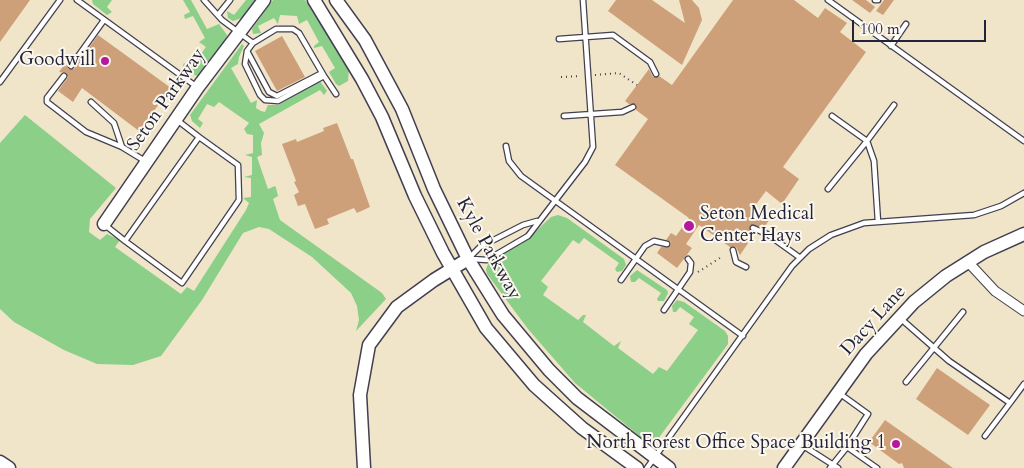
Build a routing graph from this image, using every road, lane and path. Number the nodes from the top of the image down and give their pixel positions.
1 (60, 0) edge
2 (77, 0) edge
3 (204, 0) edge
4 (230, 0) edge
5 (264, 0) edge
6 (314, 0) edge
7 (336, 0) edge
8 (583, 0) edge
9 (828, 0) edge
10 (218, 15) junction
11 (104, 20) junction
12 (906, 24) dead end
13 (240, 32) junction
14 (586, 37) junction
15 (558, 39) dead end
16 (253, 43) junction
17 (891, 46) junction
18 (247, 51) junction
19 (71, 66) dead end
20 (323, 74) junction
21 (656, 74) dead end
22 (596, 75) dead end
23 (64, 76) dead end
24 (584, 76) dead end
25 (561, 77) dead end
26 (0, 82) edge
27 (637, 85) dead end
28 (198, 87) junction
29 (336, 94) dead end
30 (91, 102) dead end
31 (894, 106) dead end
32 (633, 107) dead end
33 (593, 114) junction
34 (564, 116) dead end
35 (832, 116) dead end
36 (176, 119) junction
37 (199, 138) junction
38 (866, 141) junction
39 (1024, 141) edge
40 (506, 146) dead end
41 (122, 147) junction
42 (146, 162) junction
43 (828, 189) dead end
44 (1024, 193) edge
45 (555, 203) junction
46 (537, 222) junction
47 (878, 222) junction
48 (104, 224) joint
49 (753, 228) dead end
50 (1024, 234) edge
51 (125, 240) junction
52 (666, 244) dead end
53 (734, 250) dead end
54 (722, 256) dead end
55 (799, 257) junction
56 (468, 259) junction
57 (688, 259) dead end
58 (635, 260) junction
59 (968, 262) junction
60 (746, 267) dead end
61 (451, 268) junction
62 (698, 272) dead end
63 (621, 280) dead end
64 (678, 290) junction
65 (664, 310) dead end
66 (1024, 310) edge
67 (962, 312) dead end
68 (899, 317) junction
69 (742, 336) junction
70 (933, 348) junction
71 (906, 382) dead end
72 (1024, 384) edge
73 (838, 392) junction
74 (1010, 403) junction
75 (985, 436) dead end
76 (801, 445) junction
77 (846, 447) junction
78 (655, 457) junction
79 (0, 462) edge
80 (831, 466) edge
81 (9, 468) edge
82 (364, 468) edge
83 (637, 468) edge
84 (648, 468) edge
85 (669, 468) edge
86 (784, 468) edge
87 (838, 468) edge
88 (877, 468) edge

1 - 26 lane
2 - 11 lane
3 - 10 lane
4 - 10 lane
5 - 13 street, Seton Parkway
6 - 61 street, Kyle Parkway
7 - 56 street, Kyle Parkway
8 - 14 lane
9 - 17 lane
10 - 13 lane
11 - 19 lane
11 - 28 lane
12 - 17 lane
13 - 16 lane
13 - 28 street, Seton Parkway
14 - 15 lane
14 - 21 lane
14 - 33 lane
16 - 18 lane
16 - 20 lane
17 - 39 lane
18 - 20 lane
18 - 20 lane
20 - 29 lane
22 - 27 path
23 - 41 lane
24 - 25 path
28 - 36 street, Seton Parkway
30 - 41 lane
31 - 38 lane
32 - 33 lane
33 - 34 lane
33 - 45 lane
35 - 38 lane
36 - 37 lane
36 - 42 street, Seton Parkway
37 - 51 lane
37 - 51 lane
38 - 43 lane
38 - 47 lane
40 - 45 lane
41 - 42 lane
42 - 48 street, Seton Parkway
44 - 47 lane
45 - 46 lane
45 - 58 lane
46 - 56 lane
46 - 56 lane
47 - 55 lane
48 - 51 lane
49 - 55 lane
50 - 59 street, Dacy Lane
52 - 58 lane
53 - 60 lane
54 - 62 path
55 - 69 lane
56 - 61 street
56 - 78 street, Kyle Parkway
57 - 64 lane
58 - 63 lane
58 - 64 lane
59 - 66 street
59 - 68 street, Dacy Lane
61 - 82 street
61 - 83 street, Kyle Parkway
64 - 65 lane
64 - 69 lane
67 - 70 lane
68 - 70 lane
68 - 73 street, Dacy Lane
69 - 78 lane
70 - 71 lane
70 - 74 lane
72 - 74 lane
73 - 76 street, Dacy Lane
73 - 77 lane
74 - 75 lane
76 - 80 lane
76 - 86 street, Dacy Lane
77 - 80 lane
77 - 88 lane
78 - 84 lane
78 - 85 street, Kyle Parkway
79 - 81 street
80 - 87 lane

